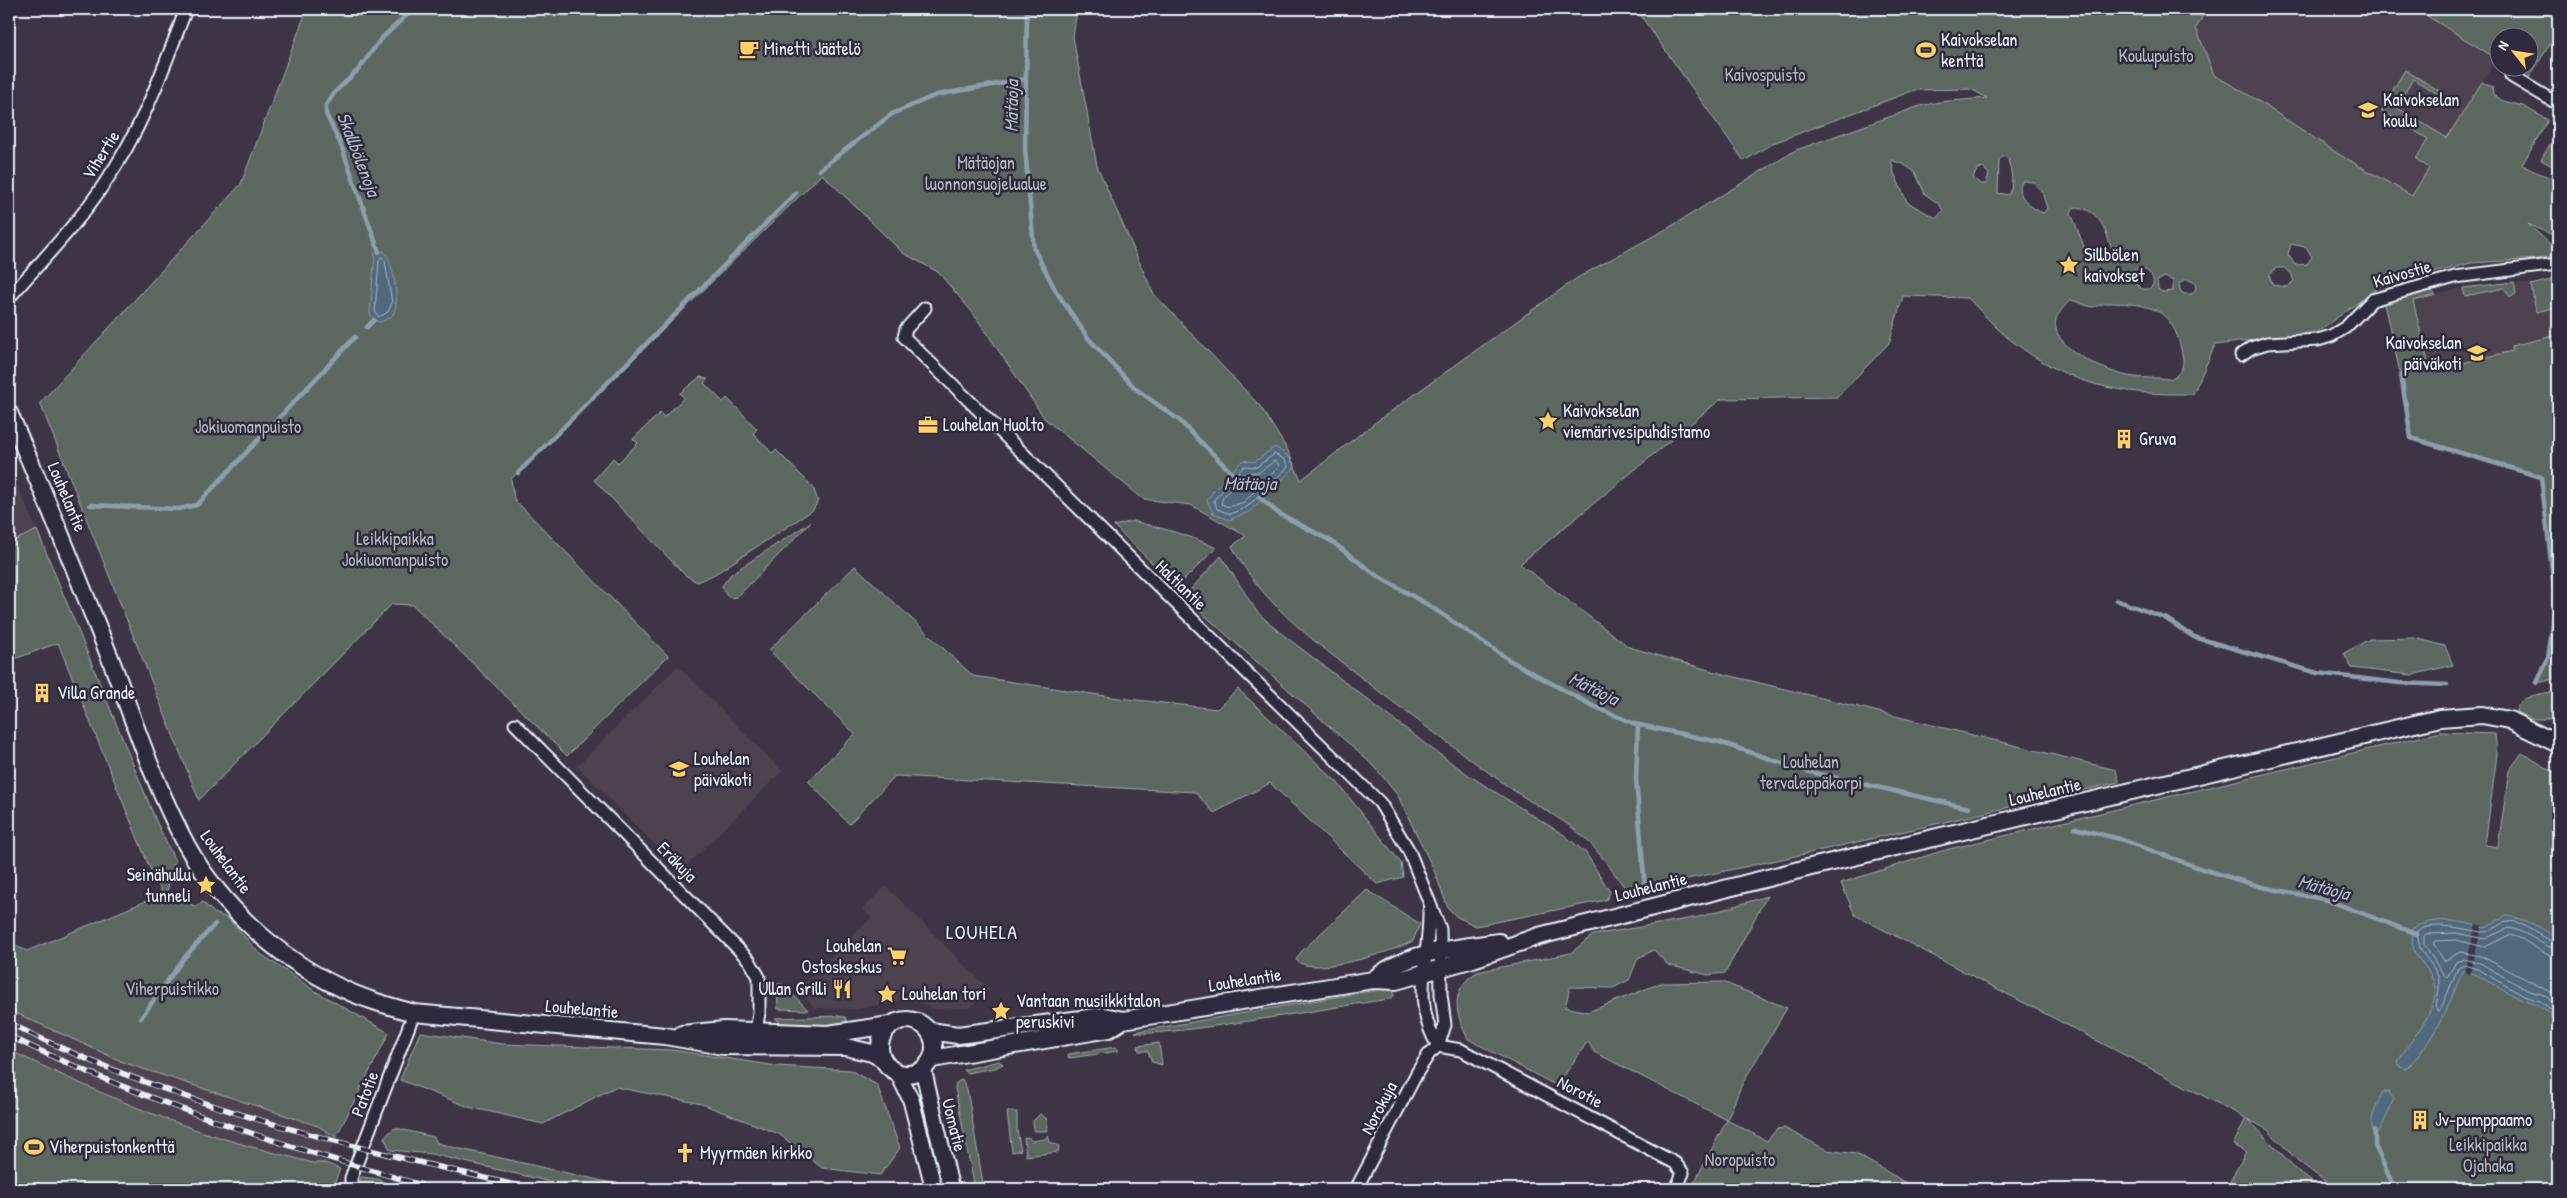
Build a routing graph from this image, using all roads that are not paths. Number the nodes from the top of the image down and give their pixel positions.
1 (186, 9) edge
2 (2514, 78) edge
3 (2558, 104) edge
4 (2558, 264) edge
5 (9, 298) edge
6 (925, 308) dead end
7 (2241, 355) dead end
8 (9, 413) edge
9 (516, 724) dead end
10 (2558, 744) edge
11 (1429, 906) junction
12 (1539, 936) junction
13 (1441, 951) junction
14 (1424, 956) junction
15 (1441, 968) junction
16 (1423, 974) junction
17 (1372, 980) junction
18 (414, 1013) junction
19 (1123, 1020) junction
20 (890, 1025) junction
21 (756, 1031) junction
22 (930, 1031) junction
23 (665, 1036) junction
24 (1438, 1046) junction
25 (753, 1048) junction
26 (883, 1060) junction
27 (927, 1064) junction
28 (898, 1073) junction
29 (351, 1189) edge
30 (934, 1189) edge
31 (951, 1189) edge
32 (1356, 1189) edge
33 (1676, 1189) edge

1 - 5 street, Vihertie
2 - 3 street
4 - 7 street, Kaivostie
6 - 11 street, Haltiantie
8 - 18 main road, Louhelantie
9 - 21 street, Eräkuja
10 - 12 main road, Louhelantie
11 - 13 street, Haltiantie
11 - 14 street, Haltiantie
12 - 13 main road, Louhelantie
12 - 15 main road, Louhelantie
13 - 14 main road, Louhelantie
13 - 15 street, Norokuja
14 - 16 street
14 - 17 main road, Louhelantie
15 - 16 main road, Louhelantie
15 - 24 street, Norokuja
16 - 17 main road, Louhelantie
16 - 24 street
17 - 19 main road, Louhelantie
18 - 23 main road, Louhelantie
18 - 29 street, Patotie
19 - 22 main road, Louhelantie
19 - 27 main road, Louhelantie
20 - 21 main road, Louhelantie
20 - 22 main road
20 - 26 main road
21 - 23 main road, Louhelantie
21 - 25 street, Eräkuja
22 - 27 main road
23 - 25 main road, Louhelantie
24 - 32 street, Norokuja
24 - 33 street, Norotie
25 - 26 main road, Louhelantie
26 - 28 main road
27 - 28 main road
27 - 31 street, Uomatie
28 - 30 street, Uomatie

